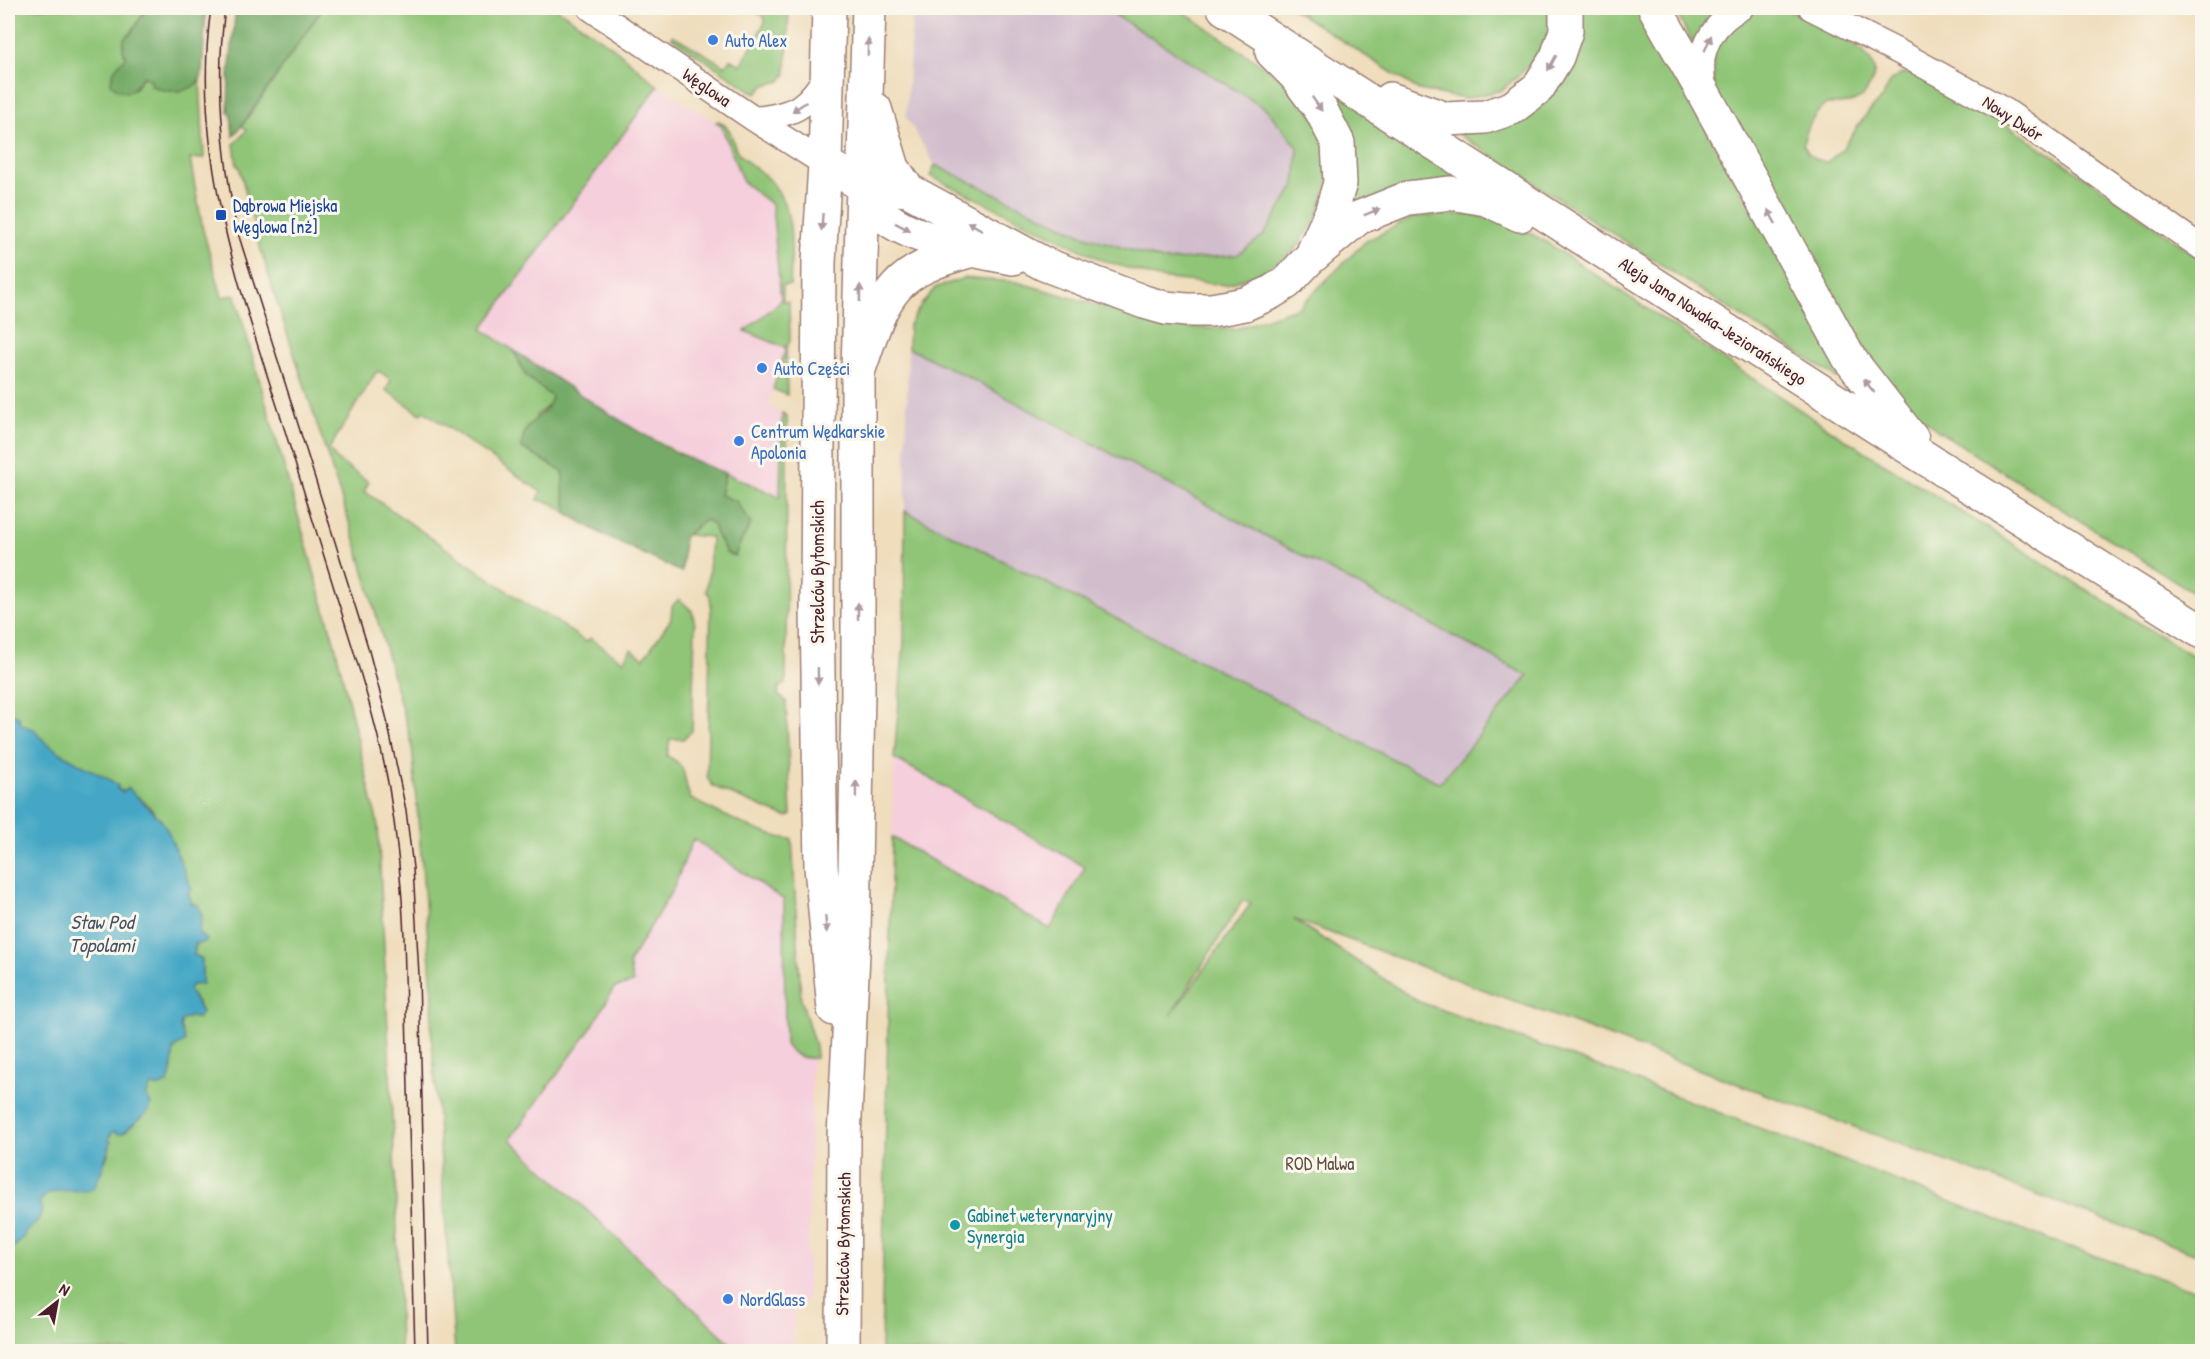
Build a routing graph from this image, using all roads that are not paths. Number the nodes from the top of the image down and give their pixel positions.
1 (590, 8) edge
2 (829, 8) edge
3 (869, 8) edge
4 (1566, 8) edge
5 (1655, 8) edge
6 (1741, 8) edge
7 (1811, 8) edge
8 (1230, 11) edge
9 (828, 72) junction
10 (1340, 82) junction
11 (868, 86) junction
12 (1703, 92) junction
13 (754, 119) junction
14 (825, 164) junction
15 (863, 185) junction
16 (908, 190) junction
17 (2202, 248) edge
18 (973, 250) junction
19 (1607, 253) junction
20 (1309, 260) junction
21 (1044, 264) junction
22 (858, 372) junction
23 (1933, 464) junction
24 (2202, 632) edge
25 (844, 1137) junction
26 (843, 1352) edge

1 - 13 street, Węglowa
2 - 9 main road, Strzelców Bytomskich
11 -> 3 main road, Strzelców Bytomskich
4 -> 10 main road
5 - 12 main road
12 -> 6 street
7 - 17 street, Nowy Dwór
8 - 10 main road, Aleja Jana Nowaka-Jeziorańskiego
8 -> 20 main road
9 -> 13 street
9 - 14 main road, Strzelców Bytomskich
10 - 19 main road, Aleja Jana Nowaka-Jeziorańskiego
11 - 15 main road, Strzelców Bytomskich
11 - 16 main road
23 -> 12 main road
13 - 14 street, Węglowa
14 - 15 main road
14 -> 25 main road, Strzelców Bytomskich
15 - 16 main road
15 -> 18 main road
22 -> 15 main road, Strzelców Bytomskich
21 -> 16 main road
18 - 21 main road
18 - 22 main road
20 -> 19 main road
19 - 23 main road, Aleja Jana Nowaka-Jeziorańskiego
20 - 21 main road
25 -> 22 main road, Strzelców Bytomskich
23 - 24 main road, Aleja Jana Nowaka-Jeziorańskiego
25 - 26 main road, Strzelców Bytomskich

